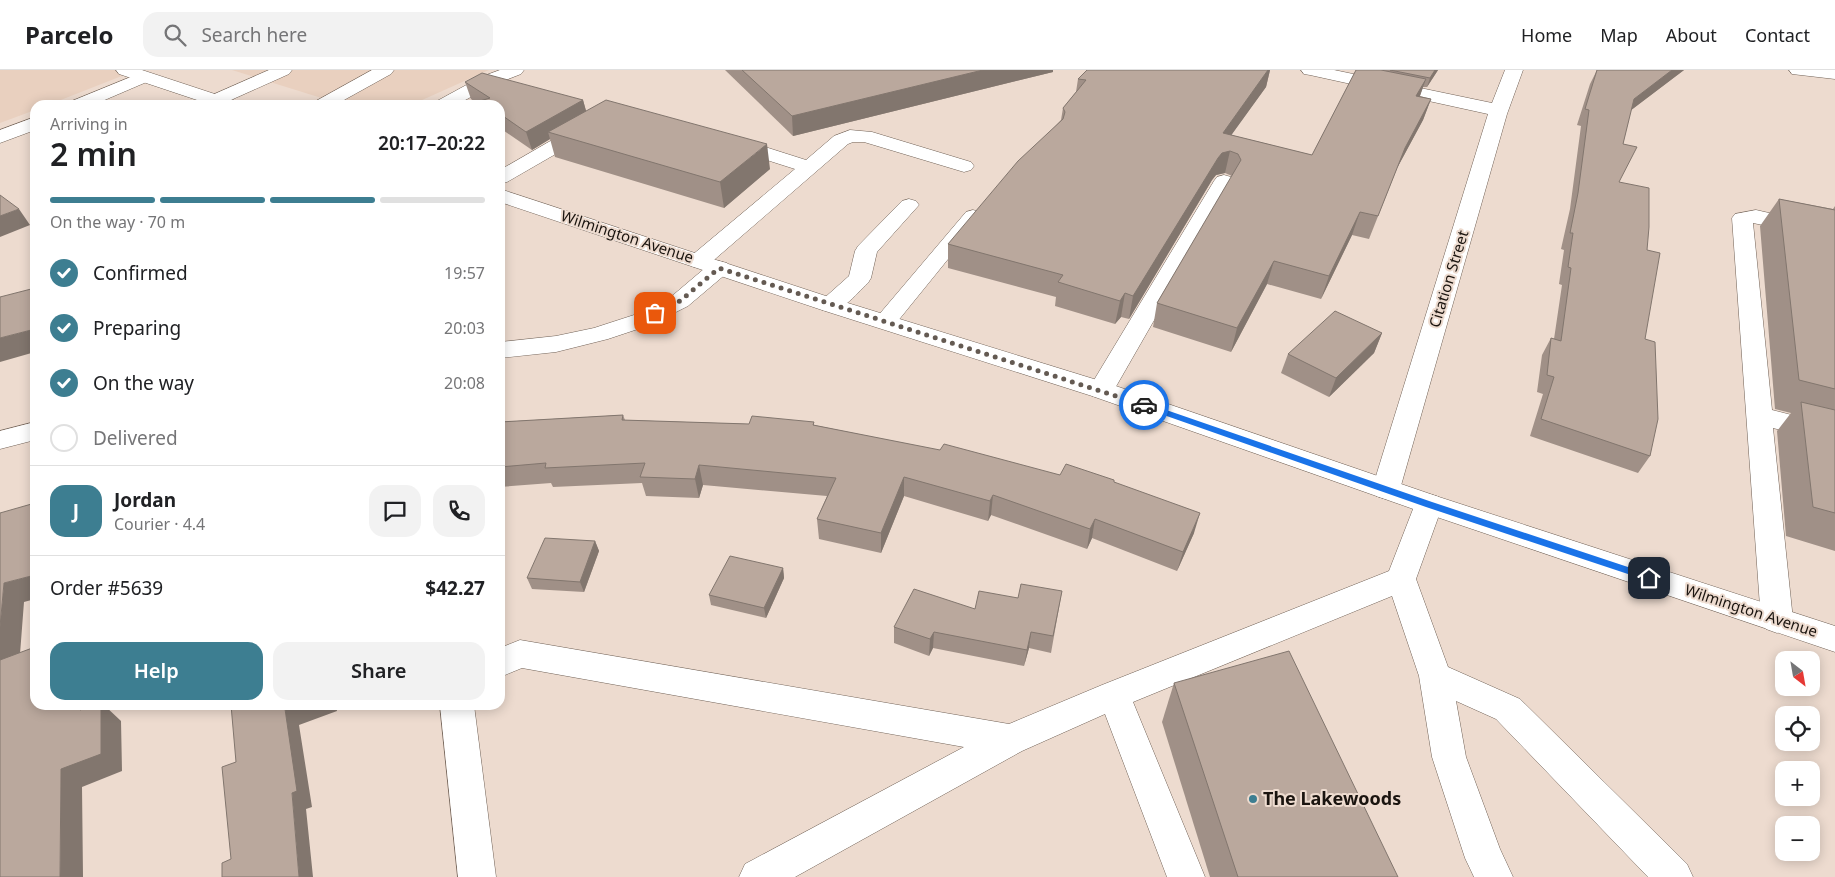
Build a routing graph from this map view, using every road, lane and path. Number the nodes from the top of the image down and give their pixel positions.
1 (125, 70) edge
2 (283, 70) edge
3 (385, 70) edge
4 (515, 70) edge
5 (1310, 70) edge
6 (1514, 70) edge
7 (1798, 70) edge
8 (1835, 74) edge
9 (143, 77) junction
10 (90, 100) edge
11 (214, 100) edge
12 (228, 100) edge
13 (331, 100) edge
14 (452, 100) edge
15 (1496, 110) junction
16 (600, 121) edge
17 (30, 125) edge
18 (0, 137) edge
19 (716, 137) edge
20 (964, 166) dead end
21 (810, 167) junction
22 (505, 175) edge
23 (1224, 181) dead end
24 (505, 197) edge
25 (987, 199) edge
26 (909, 205) dead end
27 (1835, 234) edge
28 (709, 265) junction
29 (830, 305) junction
30 (885, 322) junction
31 (505, 349) edge
32 (1100, 390) junction
33 (1758, 415) junction
34 (30, 432) edge
35 (1835, 435) edge
36 (0, 440) edge
37 (1386, 490) junction
38 (1429, 504) junction
39 (1401, 579) junction
40 (1777, 620) junction
41 (1835, 639) edge
42 (505, 661) edge
43 (1435, 676) junction
44 (1114, 695) junction
45 (457, 710) edge
46 (1010, 740) junction
47 (477, 877) edge
48 (758, 877) edge
49 (1186, 877) edge
50 (1494, 877) edge
51 (1674, 877) edge

1 - 9 street
2 - 12 street
3 - 13 street
4 - 14 street
5 - 15 street
6 - 15 street, Citation Street
7 - 8 street
9 - 10 street
9 - 11 street
15 - 37 street, Citation Street
16 - 22 street
17 - 18 street
19 - 21 street
20 - 21 street
21 - 28 street
23 - 32 street
24 - 28 street, Wilmington Avenue
25 - 30 street
26 - 29 street
27 - 33 street
28 - 29 street, Wilmington Avenue
28 - 31 street
29 - 30 street, Wilmington Avenue
30 - 32 street, Wilmington Avenue
32 - 37 street, Wilmington Avenue
33 - 35 street
33 - 40 street
34 - 36 street
37 - 38 street, Wilmington Avenue
38 - 39 street
38 - 40 street, Wilmington Avenue
39 - 43 street
39 - 44 street
40 - 41 street, Wilmington Avenue
42 - 46 street
43 - 50 street
43 - 51 street
44 - 46 street
44 - 49 street
45 - 47 street
46 - 48 street

